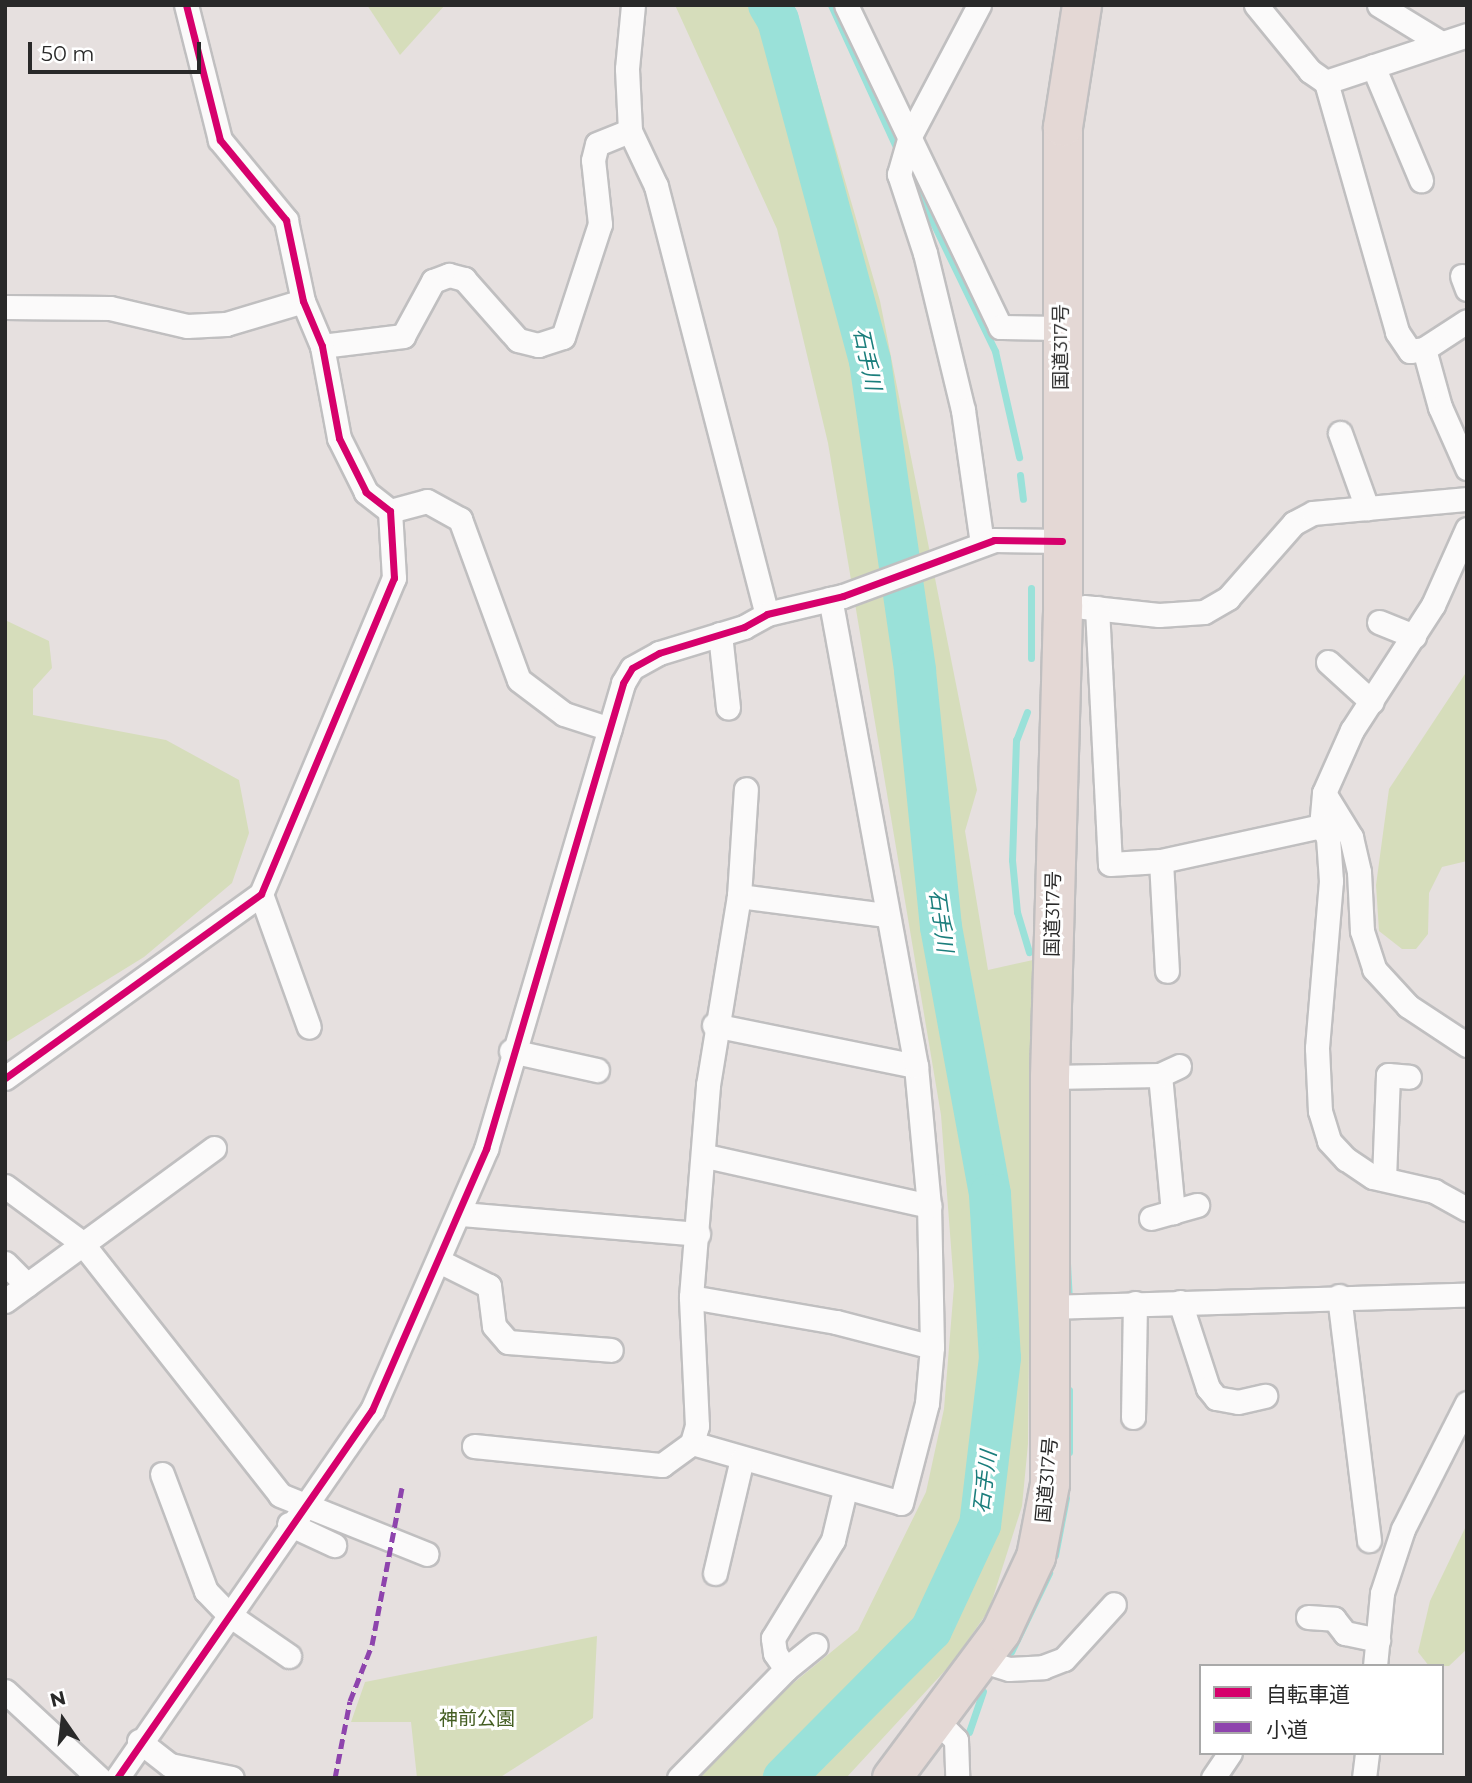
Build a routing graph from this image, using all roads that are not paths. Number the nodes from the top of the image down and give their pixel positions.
1 (186, 5) edge
2 (633, 5) edge
3 (846, 5) edge
4 (979, 5) edge
5 (1082, 5) edge
6 (1255, 5) edge
7 (1383, 6) edge
8 (1467, 35) edge
9 (1441, 43) junction
10 (1373, 65) junction
11 (1326, 82) junction
12 (630, 131) junction
13 (910, 135) junction
14 (1421, 180) dead end
15 (303, 301) junction
16 (5, 307) edge
17 (1467, 321) edge
18 (1060, 328) junction
19 (322, 346) junction
20 (1424, 349) junction
21 (1340, 433) dead end
22 (1467, 468) edge
23 (1467, 499) edge
24 (1367, 508) junction
25 (390, 511) junction
26 (1467, 529) edge
27 (1062, 541) junction
28 (982, 544) junction
29 (836, 598) junction
30 (1080, 606) junction
31 (767, 614) junction
32 (1379, 622) dead end
33 (720, 635) junction
34 (1414, 636) junction
35 (1328, 662) dead end
36 (1372, 702) junction
37 (728, 708) dead end
38 (610, 729) junction
39 (746, 789) dead end
40 (1324, 793) junction
41 (1321, 826) junction
42 (1161, 861) junction
43 (261, 894) junction
44 (739, 896) junction
45 (885, 915) junction
46 (1167, 971) dead end
47 (714, 1025) junction
48 (309, 1027) dead end
49 (1467, 1045) edge
50 (511, 1051) junction
51 (916, 1066) junction
52 (597, 1070) dead end
53 (1050, 1077) junction
54 (1409, 1077) dead end
55 (5, 1078) edge
56 (214, 1148) dead end
57 (706, 1156) junction
58 (1384, 1180) junction
59 (5, 1186) edge
60 (1197, 1205) dead end
61 (929, 1206) junction
62 (1467, 1209) edge
63 (461, 1214) junction
64 (698, 1234) junction
65 (82, 1243) junction
66 (439, 1261) junction
67 (5, 1263) edge
68 (27, 1285) junction
69 (1467, 1295) edge
70 (1339, 1296) junction
71 (691, 1297) junction
72 (5, 1301) edge
73 (1180, 1302) junction
74 (1135, 1303) junction
75 (1051, 1307) junction
76 (932, 1347) junction
77 (611, 1350) dead end
78 (1265, 1396) dead end
79 (1467, 1403) edge
80 (1133, 1417) dead end
81 (692, 1443) junction
82 (474, 1446) dead end
83 (742, 1459) junction
84 (162, 1474) dead end
85 (845, 1490) junction
86 (304, 1504) junction
87 (289, 1524) junction
88 (1368, 1540) dead end
89 (334, 1545) dead end
90 (428, 1554) dead end
91 (715, 1573) dead end
92 (1114, 1604) dead end
93 (228, 1614) junction
94 (1308, 1617) dead end
95 (1378, 1640) junction
96 (817, 1645) dead end
97 (289, 1656) dead end
98 (983, 1661) junction
99 (1375, 1664) edge
100 (786, 1669) junction
101 (5, 1691) edge
102 (938, 1722) junction
103 (139, 1741) junction
104 (1229, 1755) edge
105 (1367, 1755) edge
106 (179, 1773) edge
107 (99, 1778) edge
108 (117, 1778) edge
109 (232, 1778) edge
110 (679, 1778) edge
111 (892, 1778) edge
112 (957, 1778) edge
113 (1213, 1778) edge
114 (1364, 1778) edge

1 - 15 street
2 - 12 street
3 - 13 street
4 - 13 street
5 - 18 highway, 国道317号
6 - 11 street
7 - 9 street
8 - 9 street
9 - 10 street
10 - 11 street
10 - 14 street
11 - 20 street
12 - 19 street
12 - 31 street
13 - 18 street
13 - 28 street
15 - 16 street
15 - 19 street
17 - 20 street
18 - 27 highway, 国道317号
19 - 25 street
20 - 22 street
21 - 24 street
23 - 24 street
24 - 30 street
25 - 38 street
25 - 43 street
26 - 34 street
27 - 28 street
27 - 30 highway, 国道317号
28 - 29 street
29 - 31 street
29 - 45 street
30 - 42 street
30 - 53 highway, 国道317号
31 - 33 street
32 - 34 street
33 - 37 street
33 - 38 street
34 - 36 street
35 - 36 street
36 - 40 street
38 - 50 street
39 - 44 street
40 - 41 street
40 - 49 street
41 - 42 street
41 - 58 street
42 - 46 street
43 - 48 street
43 - 55 street
44 - 45 street
44 - 47 street
45 - 51 street
47 - 51 street
47 - 57 street
50 - 52 street
50 - 63 street
51 - 61 street
53 - 60 street
53 - 75 highway, 国道317号
54 - 58 street
56 - 65 street
57 - 61 street
57 - 64 street
58 - 62 street
59 - 65 street
61 - 76 street
63 - 64 street
63 - 66 street
64 - 71 street
65 - 68 street
65 - 86 street
66 - 77 street
66 - 86 street
67 - 68 street
68 - 72 street
69 - 70 street
70 - 73 street
70 - 88 street
71 - 76 street
71 - 81 street
73 - 74 street
73 - 78 street
74 - 75 street
74 - 80 street
75 - 98 highway, 国道317号
76 - 85 street
79 - 95 street
81 - 82 street
81 - 83 street
83 - 85 street
83 - 91 street
84 - 93 street
85 - 100 street
86 - 87 street
86 - 90 street
87 - 89 street
87 - 93 street
92 - 98 street
93 - 97 street
93 - 103 street
94 - 95 street
95 - 99 street
96 - 100 street
98 - 102 highway, 国道317号
100 - 110 street
101 - 107 street
102 - 111 highway, 国道317号
102 - 112 street
103 - 106 street
103 - 108 street
104 - 113 street
105 - 114 street
106 - 109 street

